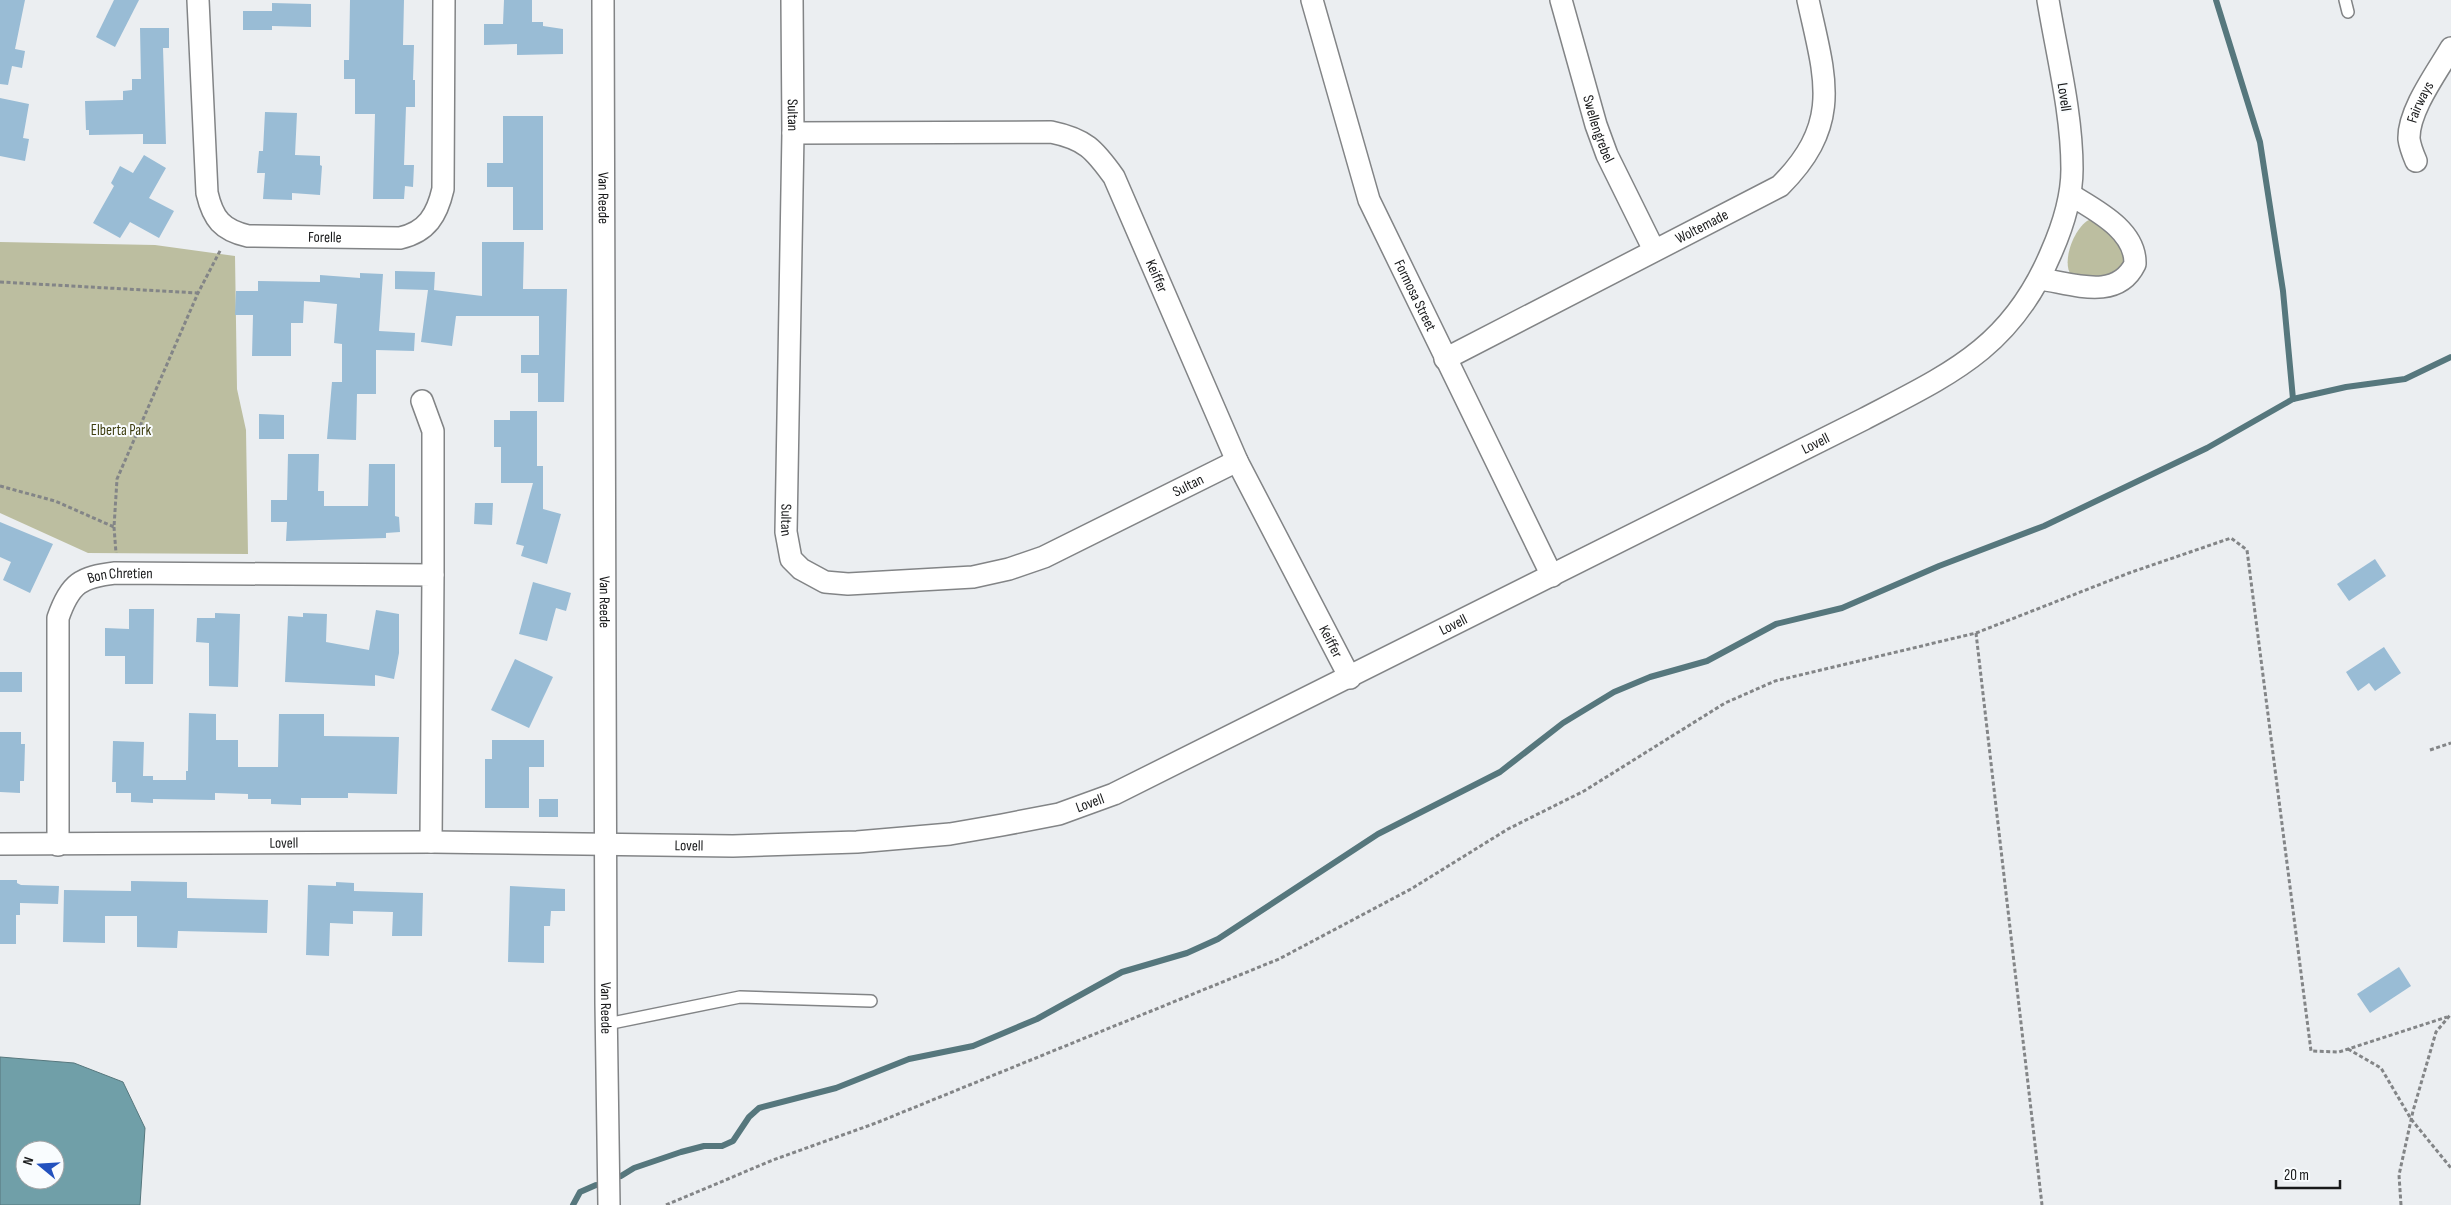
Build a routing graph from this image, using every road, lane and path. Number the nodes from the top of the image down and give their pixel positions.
1 (198, 0) edge
2 (444, 0) edge
3 (603, 0) edge
4 (792, 0) edge
5 (1312, 0) edge
6 (1561, 0) edge
7 (1808, 0) edge
8 (2048, 0) edge
9 (2345, 0) edge
10 (2348, 12) dead end
11 (2451, 48) edge
12 (793, 133) junction
13 (2416, 161) dead end
14 (2070, 195) junction
15 (223, 246) dead end
16 (1654, 250) junction
17 (2040, 279) junction
18 (0, 282) edge
19 (198, 293) junction
20 (1445, 359) junction
21 (422, 401) dead end
22 (1237, 461) junction
23 (0, 486) edge
24 (114, 526) junction
25 (116, 552) dead end
26 (433, 575) junction
27 (1552, 576) junction
28 (1976, 633) junction
29 (1350, 678) junction
30 (2451, 743) edge
31 (2430, 750) dead end
32 (431, 842) junction
33 (0, 844) edge
34 (58, 845) junction
35 (606, 845) junction
36 (871, 1001) dead end
37 (2451, 1014) edge
38 (2447, 1017) junction
39 (607, 1024) junction
40 (2348, 1049) junction
41 (2411, 1119) junction
42 (2451, 1168) edge
43 (609, 1205) edge
44 (666, 1205) edge
45 (2042, 1205) edge
46 (2401, 1205) edge

1 - 2 street, Forelle
3 - 35 street, Van Reede
4 - 12 street, Sultan
5 - 20 street, Formosa Street
6 - 16 street, Swellengrebel
7 - 16 street, Woltemade
8 - 14 street, Lovell
9 - 10 lane
11 - 13 street, Fairways
12 - 22 street, Keiffer
12 - 22 street, Sultan
14 - 17 street, Lovell
14 - 17 street
15 - 19 path
16 - 20 street, Woltemade
17 - 27 street, Lovell
18 - 19 path
19 - 24 path
20 - 27 street, Formosa Street
21 - 26 street
22 - 29 street, Keiffer
23 - 24 path
24 - 25 path
26 - 32 street
26 - 34 street, Bon Chretien
27 - 29 street, Lovell
28 - 40 path
28 - 44 path
28 - 45 path
29 - 35 street, Lovell
30 - 31 path
32 - 34 street, Lovell
32 - 35 street, Lovell
33 - 34 street, Lovell
35 - 39 street, Van Reede
36 - 39 lane
37 - 38 path
38 - 40 path
38 - 41 path
39 - 43 street, Van Reede
40 - 41 path
41 - 42 path
41 - 46 path

